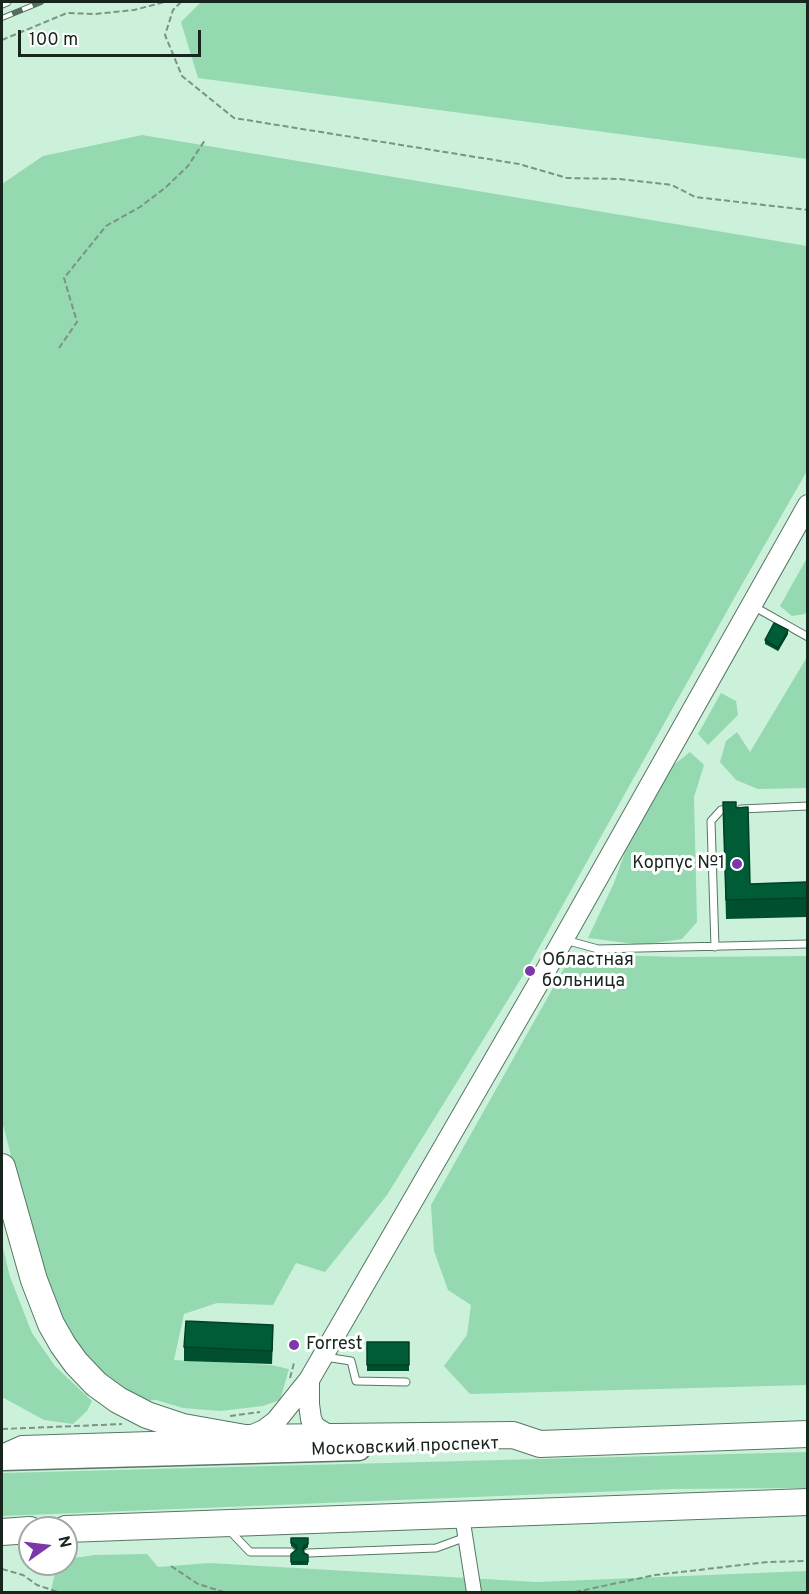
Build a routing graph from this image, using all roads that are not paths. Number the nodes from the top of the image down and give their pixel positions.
1 (7, 2) edge
2 (2, 4) edge
3 (807, 505) edge
4 (751, 605) junction
5 (807, 637) edge
6 (807, 806) edge
7 (564, 939) junction
8 (807, 944) edge
9 (715, 947) junction
10 (2, 1167) edge
11 (322, 1357) junction
12 (309, 1380) junction
13 (406, 1382) dead end
14 (807, 1434) edge
15 (332, 1437) junction
16 (244, 1438) junction
17 (540, 1444) junction
18 (2, 1457) edge
19 (807, 1502) edge
20 (221, 1522) junction
21 (464, 1526) junction
22 (78, 1528) edge
23 (18, 1531) edge
24 (2, 1532) edge
25 (291, 1552) edge
26 (308, 1553) edge
27 (474, 1593) edge

1 - 2 lane
3 - 4 street
4 - 5 lane
4 - 7 street
6 - 9 lane
7 - 9 lane
7 - 11 street
8 - 9 lane
10 - 16 highway
11 - 12 street
11 - 13 lane
12 - 15 street
12 - 16 street
14 - 17 highway, Московский проспект
15 - 16 highway
15 - 17 highway
16 - 18 street
17 - 18 main road, Московский проспект
19 - 21 highway
20 - 21 highway
20 - 22 highway
20 - 25 lane
21 - 26 lane
21 - 27 street
23 - 24 highway

